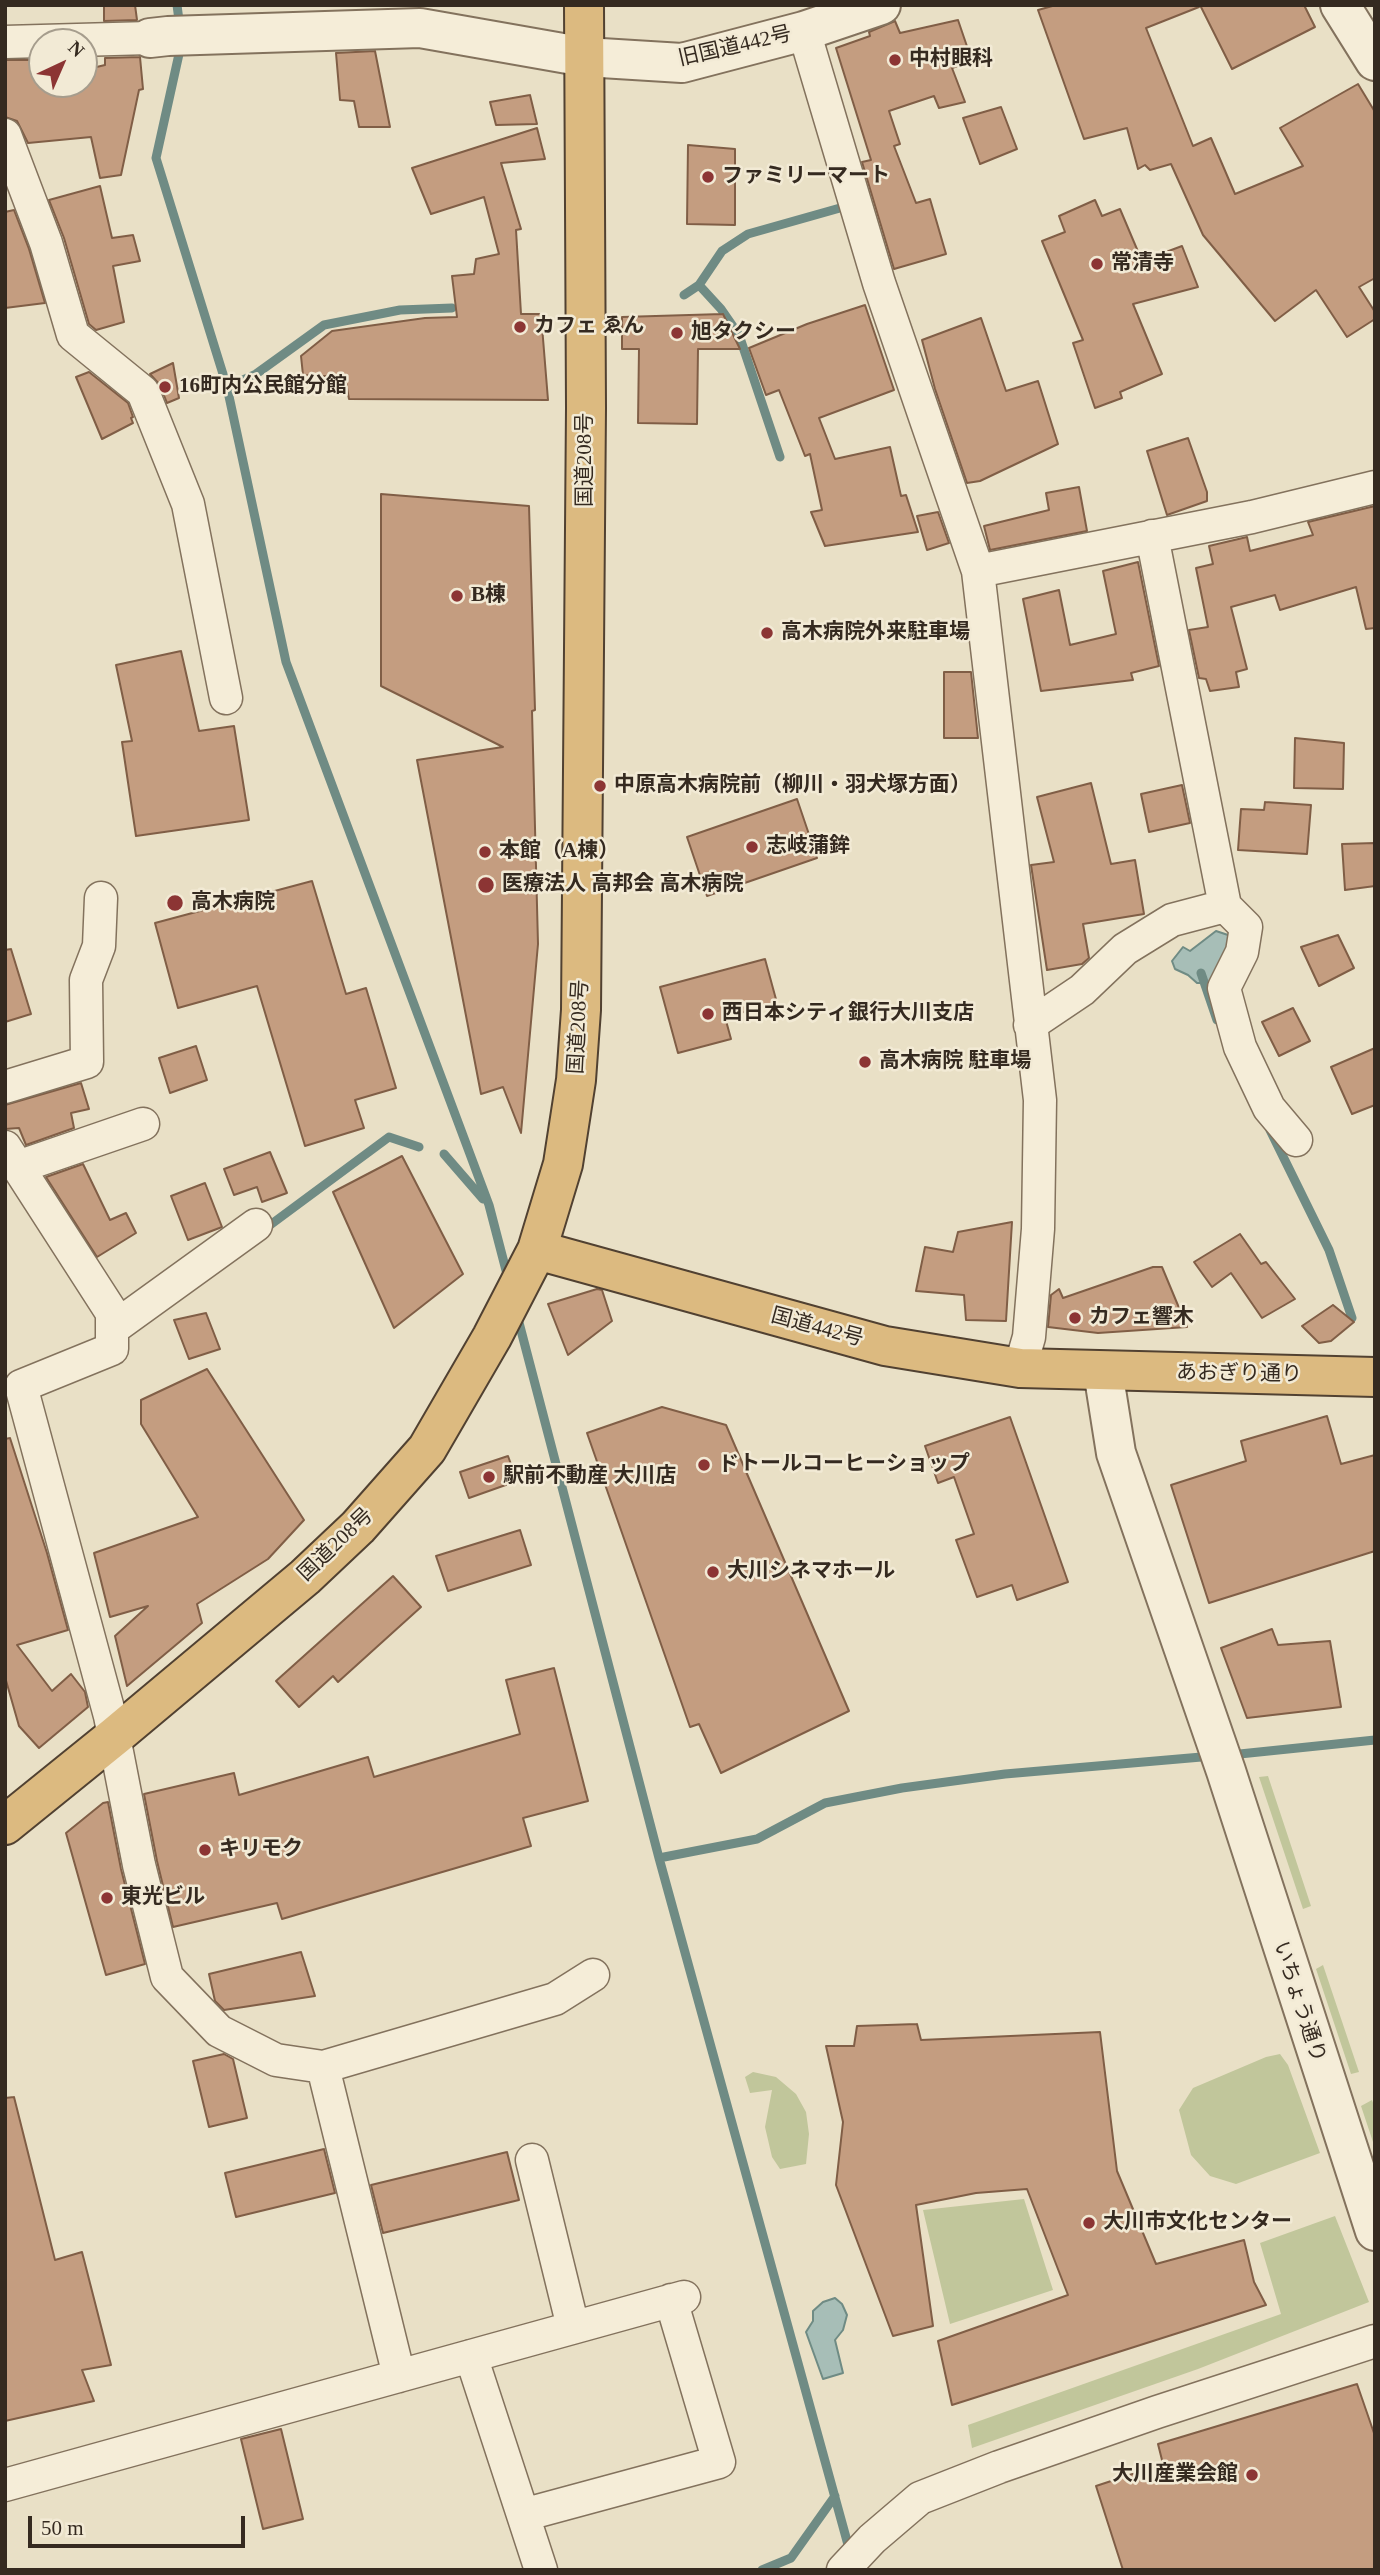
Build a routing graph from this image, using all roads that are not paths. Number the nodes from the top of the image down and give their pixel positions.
1 (584, 5) edge
2 (881, 5) edge
3 (1340, 5) edge
4 (417, 17) edge
5 (804, 31) junction
6 (150, 38) joint
7 (5, 42) edge
8 (586, 57) junction
9 (1375, 61) edge
10 (5, 135) edge
11 (1374, 490) edge
12 (1152, 537) junction
13 (978, 570) junction
14 (226, 698) dead end
15 (101, 898) dead end
16 (1225, 906) junction
17 (1030, 1025) junction
18 (5, 1087) edge
19 (143, 1124) dead end
20 (1296, 1140) dead end
21 (12, 1157) edge
22 (256, 1225) dead end
23 (533, 1258) junction
24 (112, 1329) junction
25 (1020, 1368) junction
26 (1103, 1371) junction
27 (1375, 1377) edge
28 (13, 1390) edge
29 (115, 1737) junction
30 (5, 1825) edge
31 (593, 1975) dead end
32 (323, 2067) junction
33 (531, 2160) dead end
34 (1375, 2231) edge
35 (573, 2328) junction
36 (1375, 2341) edge
37 (471, 2356) junction
38 (399, 2376) junction
39 (5, 2485) edge
40 (523, 2515) junction
41 (541, 2570) edge
42 (843, 2570) edge

1 - 8 highway, 国道208号
2 - 5 street, 旧国道442号
3 - 9 street
4 - 6 street, 旧国道442号
4 - 8 street, 旧国道442号
5 - 8 street, 旧国道442号
5 - 13 street
6 - 7 street
8 - 23 highway, 国道208号
10 - 14 street
11 - 12 street
12 - 13 street
12 - 16 street
13 - 17 street
15 - 18 street
16 - 17 street
16 - 20 street
17 - 25 street
19 - 21 street
21 - 24 street
22 - 24 street
23 - 25 highway, 国道442号
23 - 29 highway, 国道208号
24 - 28 street
25 - 26 highway, 国道442号
26 - 27 highway, あおぎり通り
26 - 34 street, いちょう通り
28 - 29 street
29 - 30 highway, 国道208号
29 - 32 street
31 - 32 street
32 - 38 street
33 - 35 street
35 - 37 street
35 - 40 street
36 - 42 street
37 - 38 street
37 - 40 street
38 - 39 street
40 - 41 street

